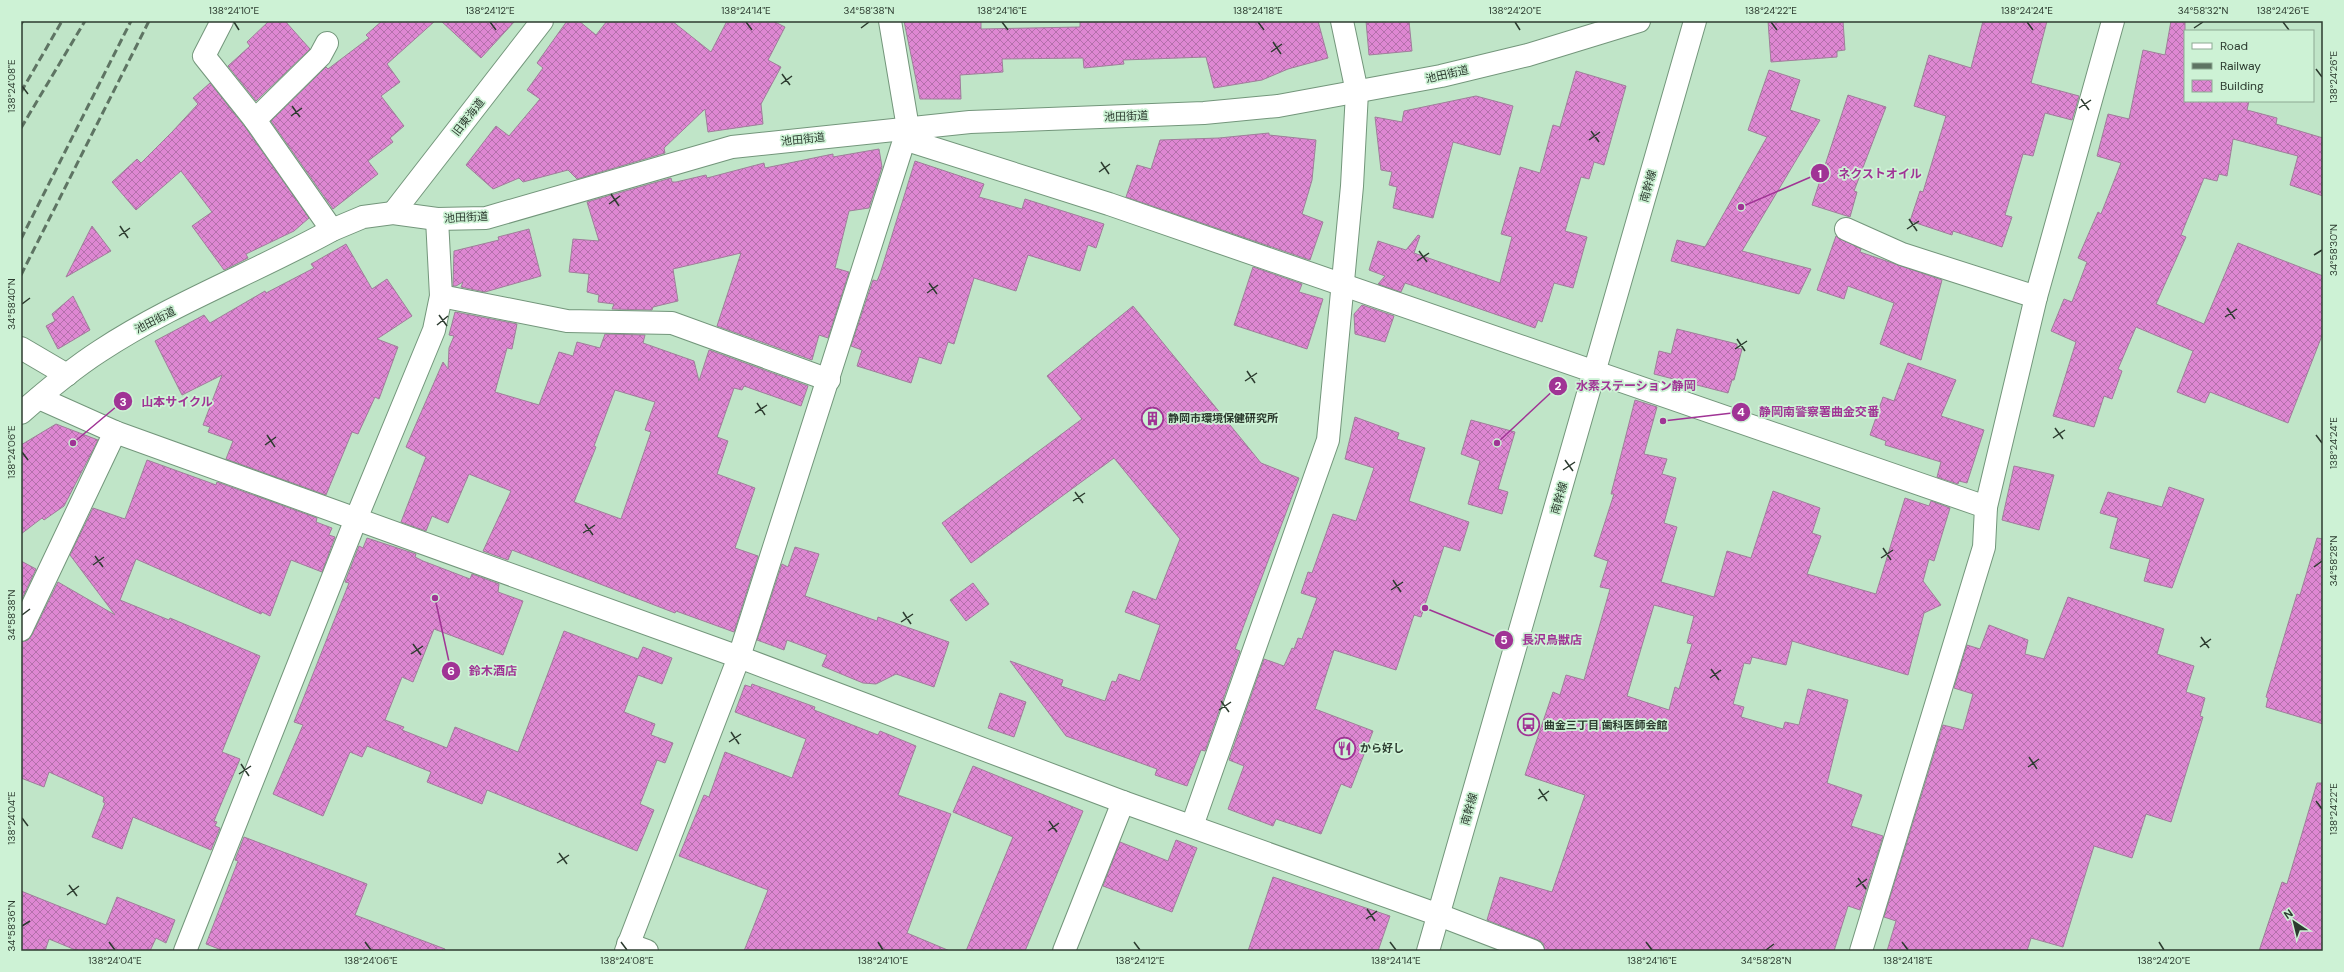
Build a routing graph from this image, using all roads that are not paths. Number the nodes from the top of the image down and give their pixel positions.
1 (222, 21) edge
2 (542, 21) edge
3 (890, 21) edge
4 (1342, 21) edge
5 (1639, 21) edge
6 (1695, 21) edge
7 (2113, 21) edge
8 (327, 44) dead end
9 (1357, 92) junction
10 (255, 120) junction
11 (906, 133) junction
12 (393, 212) junction
13 (438, 219) junction
14 (1846, 229) dead end
15 (332, 230) junction
16 (1343, 286) junction
17 (441, 296) junction
18 (2036, 297) junction
19 (21, 348) edge
20 (1596, 371) junction
21 (67, 375) junction
22 (829, 380) junction
23 (39, 398) junction
24 (21, 413) edge
25 (115, 432) junction
26 (1986, 507) junction
27 (356, 519) junction
28 (21, 630) edge
29 (740, 657) junction
30 (1123, 802) junction
31 (1192, 826) junction
32 (1438, 915) junction
33 (634, 949) edge
34 (185, 951) edge
35 (1064, 951) edge
36 (1428, 951) edge
37 (1533, 951) edge
38 (1861, 951) edge

1 - 10 street
2 - 12 street, 旧東海道
3 - 11 street
4 - 9 street
5 - 9 street, 池田街道
6 - 20 street, 南幹線
7 - 18 street
8 - 10 street
9 - 11 street, 池田街道
9 - 16 street
10 - 15 street
11 - 13 street, 池田街道
11 - 16 street
11 - 22 street
12 - 13 street, 池田街道
12 - 15 street, 池田街道
13 - 17 street
14 - 18 street
15 - 21 street, 池田街道
16 - 20 street
16 - 31 street
17 - 22 street
17 - 27 street
18 - 26 street
19 - 21 street
20 - 26 street
20 - 32 street, 南幹線
21 - 23 street, 池田街道
22 - 29 street
23 - 24 street, 池田街道
23 - 25 street
25 - 27 street
25 - 28 street
26 - 38 street
27 - 29 street
27 - 34 street
29 - 30 street
29 - 33 street
30 - 31 street
30 - 35 street
31 - 32 street
32 - 36 street, 南幹線
32 - 37 street

